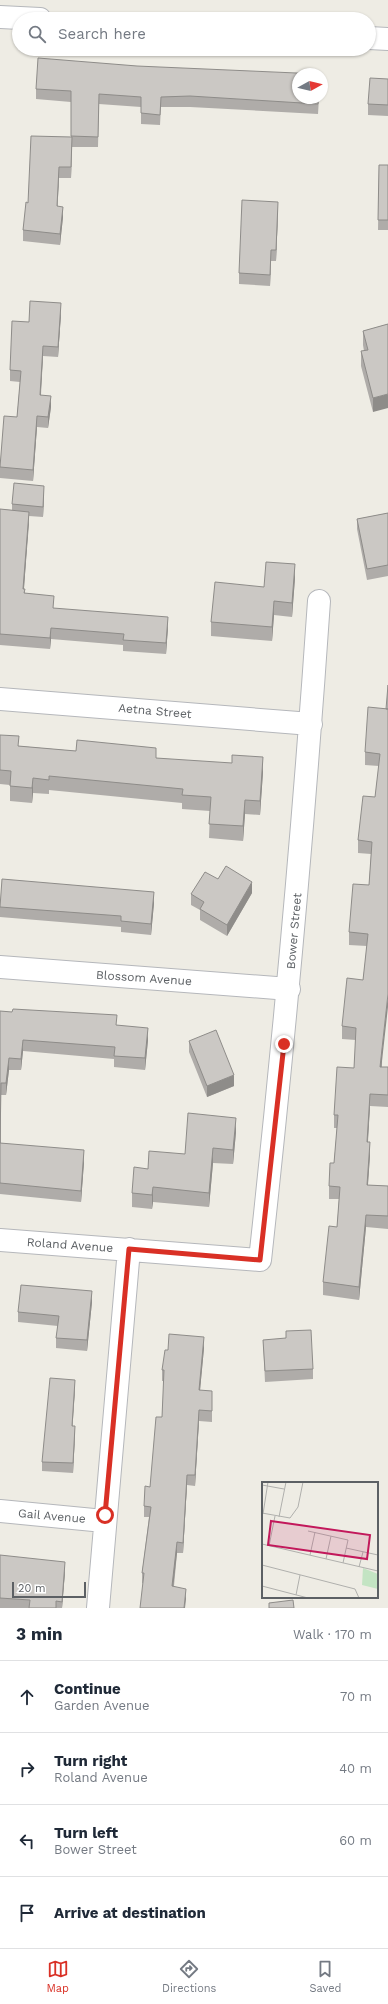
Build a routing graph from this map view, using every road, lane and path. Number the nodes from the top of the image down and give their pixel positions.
1 (0, 17) edge
2 (12, 18) edge
3 (376, 38) edge
4 (388, 39) edge
5 (319, 601) dead end
6 (0, 699) edge
7 (311, 724) junction
8 (0, 967) edge
9 (289, 989) junction
10 (0, 1240) edge
11 (129, 1249) junction
12 (260, 1260) joint
13 (0, 1512) edge
14 (104, 1521) junction
15 (98, 1608) edge

1 - 2 street
3 - 4 street
5 - 7 street, Bower Street
6 - 7 street, Aetna Street
7 - 9 street, Bower Street
8 - 9 street, Blossom Avenue
9 - 12 street, Bower Street
10 - 11 street, Roland Avenue
11 - 12 street, Roland Avenue
11 - 14 street
13 - 14 street, Gail Avenue
14 - 15 street

